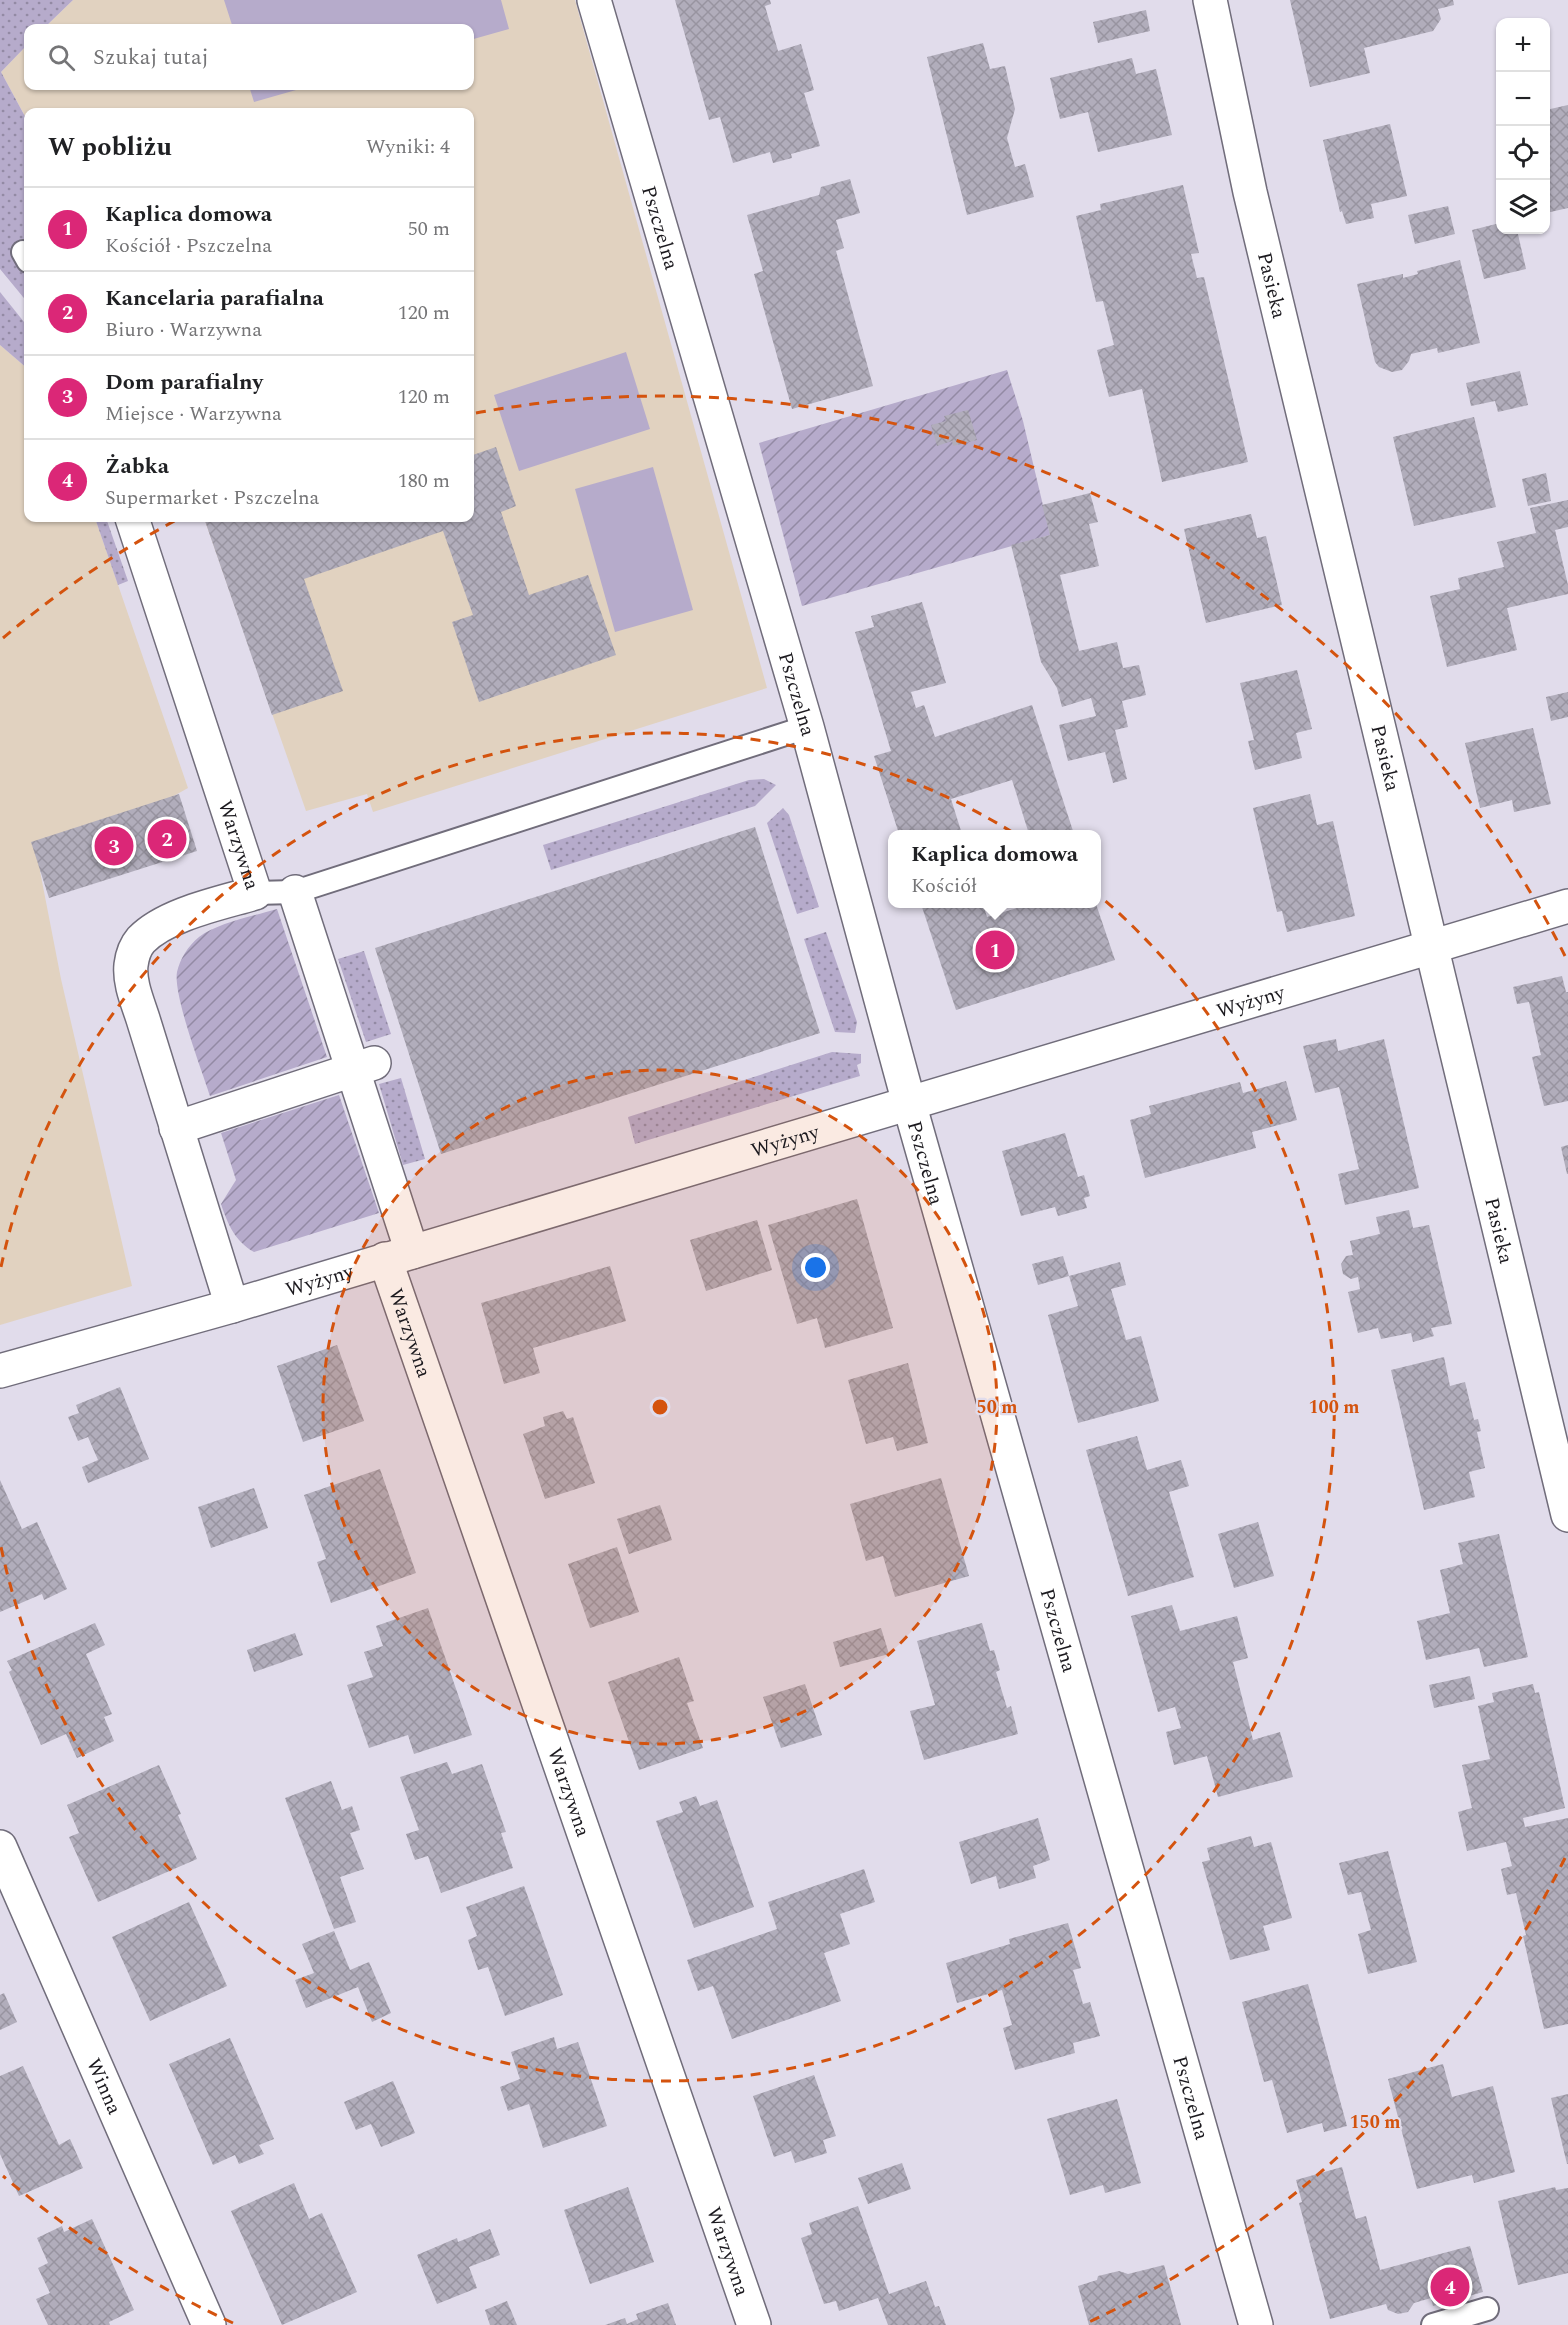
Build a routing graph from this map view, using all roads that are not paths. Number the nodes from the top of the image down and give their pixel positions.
1 (594, 0) edge
2 (1210, 0) edge
3 (133, 522) edge
4 (807, 727) junction
5 (295, 892) junction
6 (255, 893) junction
7 (1568, 906) edge
8 (1431, 947) junction
9 (363, 1067) junction
10 (909, 1103) junction
11 (176, 1128) junction
12 (399, 1255) junction
13 (231, 1306) junction
14 (0, 1371) edge
15 (1568, 1515) edge
16 (0, 1847) edge
17 (1487, 2309) dead end
18 (209, 2325) edge
19 (754, 2325) edge
20 (1256, 2325) edge
21 (1433, 2325) edge

1 - 4 street, Pszczelna
2 - 8 street, Pasieka
3 - 6 street, Warzywna
4 - 5 lane
4 - 10 street, Pszczelna
5 - 6 lane
5 - 9 street, Warzywna
6 - 11 street, Warzywna
7 - 8 street, Wyżyny
8 - 10 street, Wyżyny
8 - 15 street, Pasieka
9 - 11 street
9 - 12 street, Warzywna
10 - 12 street, Wyżyny
10 - 20 street, Pszczelna
11 - 13 street, Warzywna
12 - 13 street, Wyżyny
12 - 19 street, Warzywna
13 - 14 street, Wyżyny
16 - 18 street, Winna
17 - 21 lane

